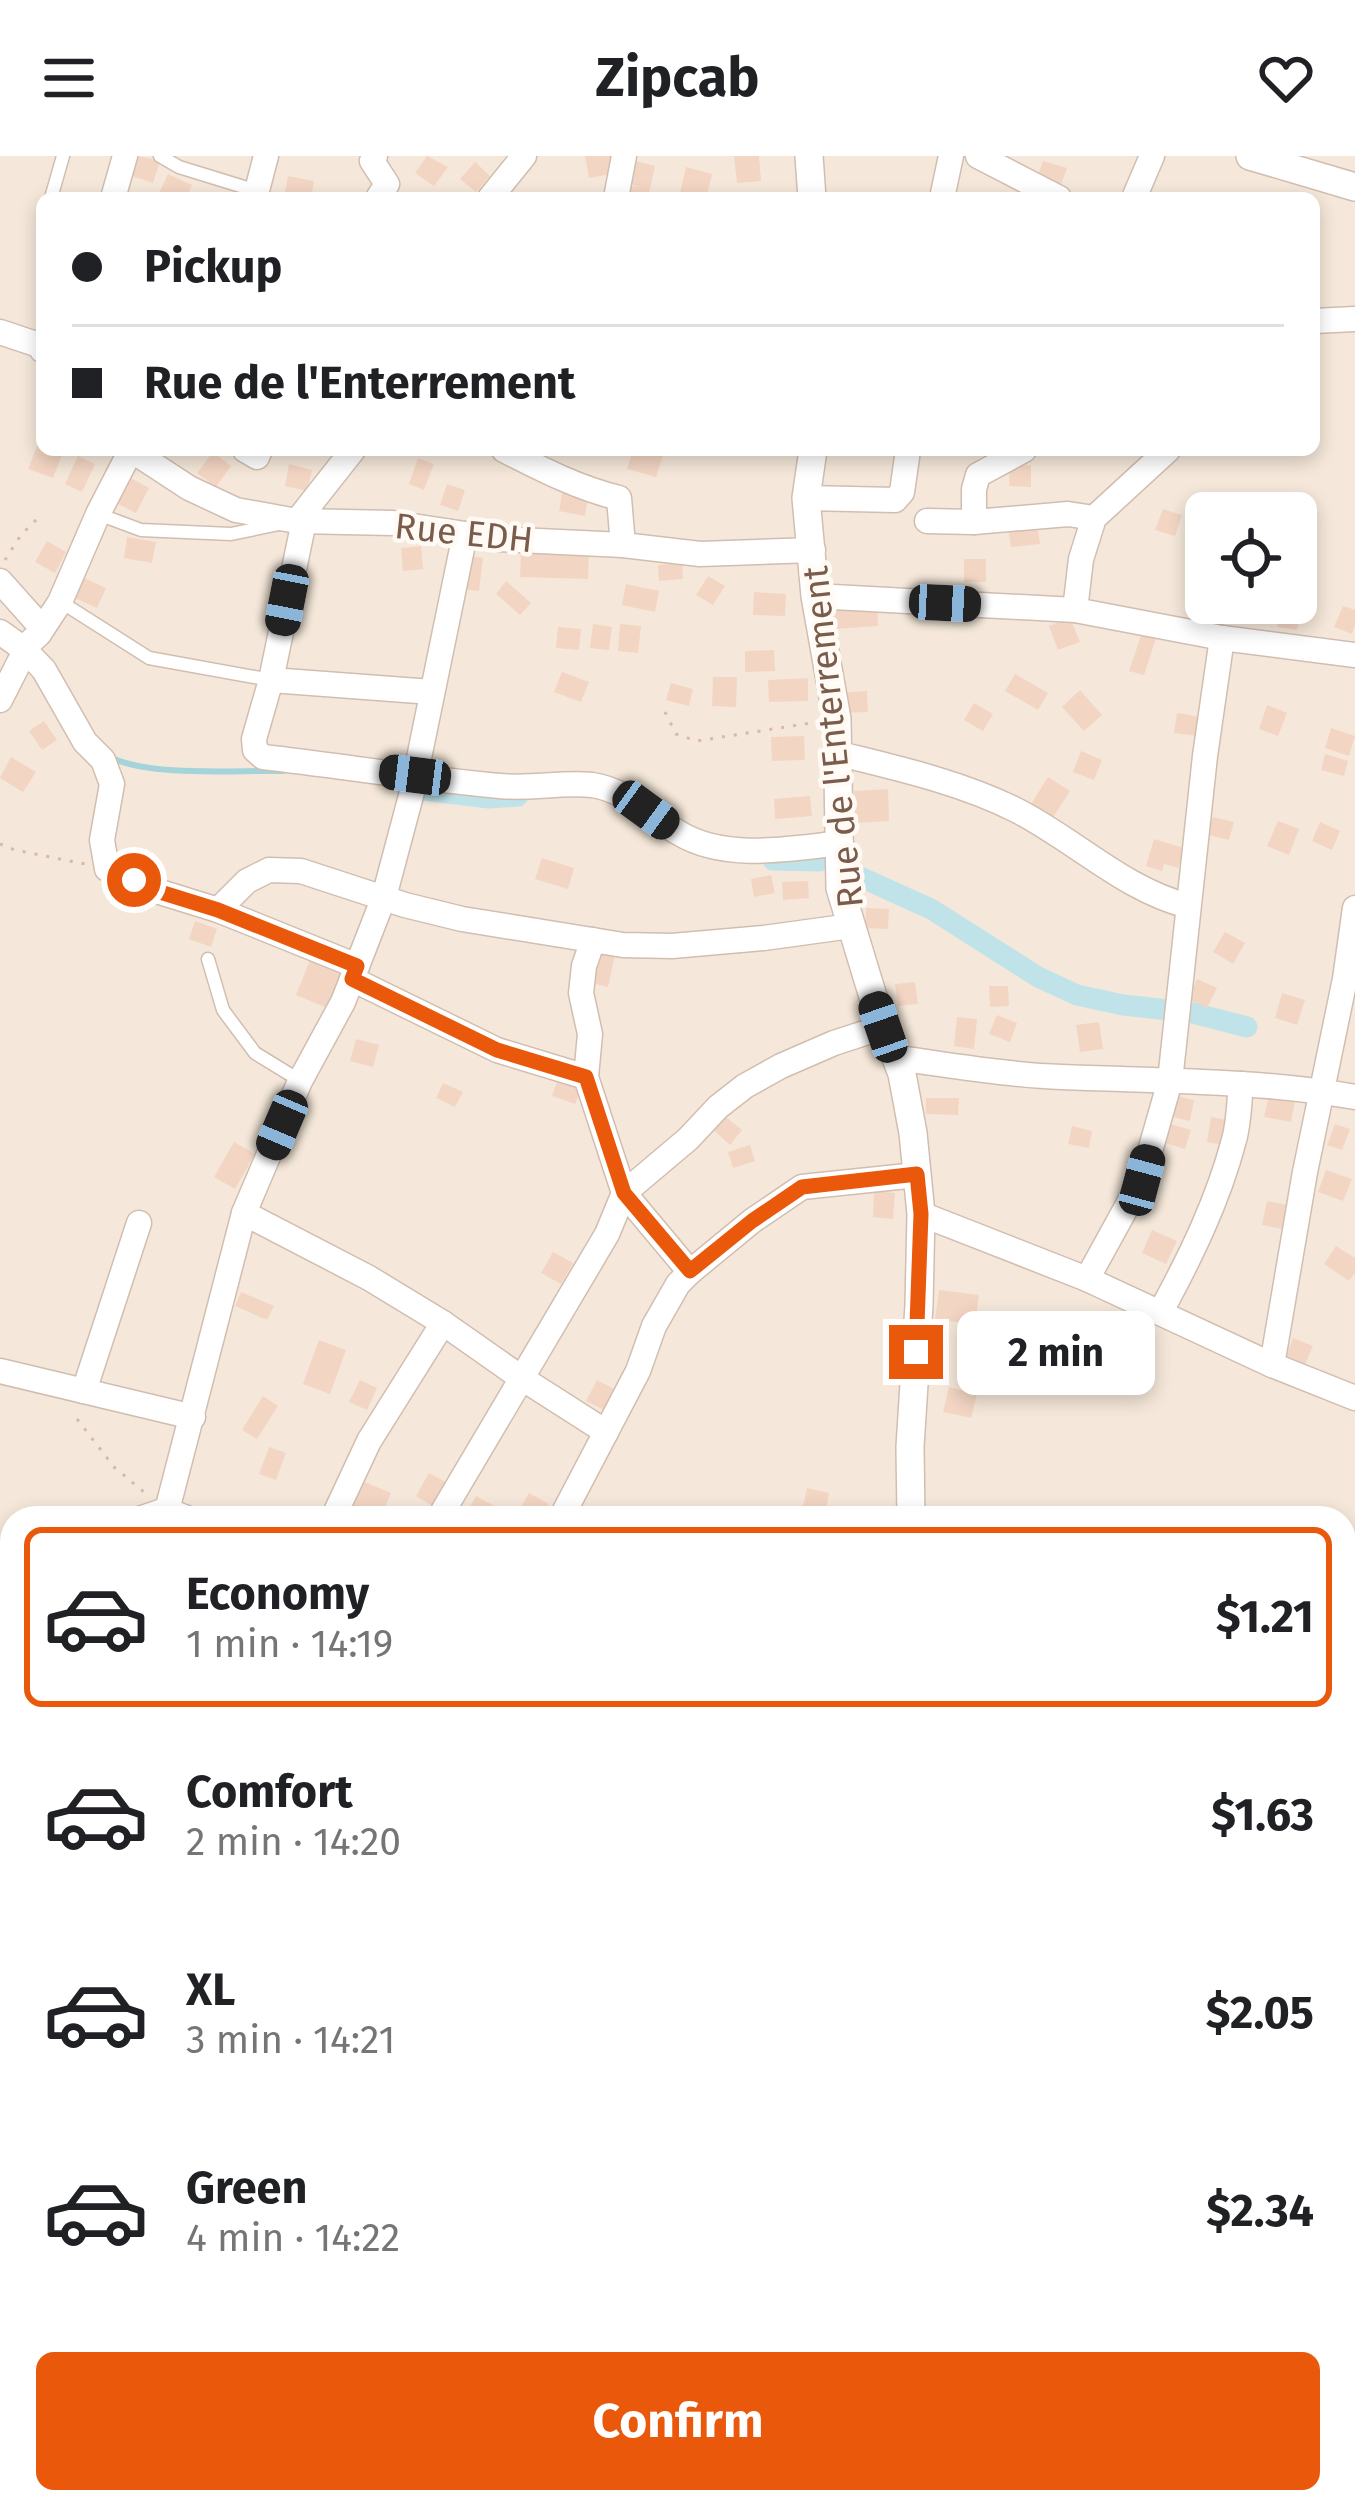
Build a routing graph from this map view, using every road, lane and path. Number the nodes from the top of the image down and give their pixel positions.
1 (63, 156) edge
2 (125, 156) edge
3 (160, 156) edge
4 (266, 156) edge
5 (375, 156) edge
6 (524, 156) edge
7 (624, 156) edge
8 (809, 156) edge
9 (951, 156) edge
10 (978, 156) edge
11 (1152, 156) edge
12 (1250, 156) edge
13 (1355, 188) edge
14 (53, 192) edge
15 (115, 192) edge
16 (248, 192) edge
17 (257, 192) edge
18 (390, 192) edge
19 (495, 192) edge
20 (617, 192) edge
21 (812, 192) edge
22 (943, 192) edge
23 (1047, 192) edge
24 (1137, 192) edge
25 (1355, 319) edge
26 (1320, 321) edge
27 (0, 332) edge
28 (36, 344) edge
29 (128, 456) edge
30 (140, 456) edge
31 (349, 456) edge
32 (516, 456) edge
33 (812, 456) edge
34 (907, 456) edge
35 (1013, 456) edge
36 (1161, 456) edge
37 (806, 497) junction
38 (98, 514) junction
39 (39, 518) dead end
40 (1094, 518) junction
41 (927, 520) dead end
42 (300, 521) junction
43 (974, 522) junction
44 (465, 534) junction
45 (623, 545) junction
46 (813, 550) junction
47 (0, 566) edge
48 (0, 581) edge
49 (815, 596) junction
50 (60, 602) junction
51 (1075, 610) junction
52 (0, 632) edge
53 (1222, 638) junction
54 (34, 639) junction
55 (1355, 655) edge
56 (272, 680) junction
57 (431, 692) junction
58 (0, 700) edge
59 (665, 712) dead end
60 (837, 718) junction
61 (836, 753) junction
62 (415, 775) junction
63 (841, 843) junction
64 (0, 844) edge
65 (107, 869) junction
66 (384, 897) junction
67 (1188, 906) junction
68 (1355, 908) edge
69 (218, 910) junction
70 (851, 926) junction
71 (593, 940) junction
72 (208, 958) dead end
73 (355, 972) junction
74 (1350, 979) edge
75 (883, 1027) junction
76 (897, 1058) junction
77 (586, 1077) junction
78 (300, 1081) junction
79 (1170, 1081) junction
80 (1241, 1084) junction
81 (1322, 1091) junction
82 (1355, 1097) edge
83 (917, 1174) junction
84 (624, 1193) junction
85 (244, 1213) junction
86 (921, 1214) junction
87 (139, 1222) dead end
88 (690, 1271) junction
89 (1087, 1279) junction
90 (1160, 1312) junction
91 (443, 1323) junction
92 (1272, 1365) junction
93 (0, 1371) edge
94 (520, 1377) junction
95 (84, 1391) junction
96 (1355, 1399) edge
97 (193, 1417) junction
98 (76, 1419) dead end
99 (606, 1432) junction
100 (155, 1506) edge
101 (168, 1506) edge
102 (339, 1506) edge
103 (446, 1506) edge
104 (568, 1506) edge
105 (911, 1506) edge

1 - 14 lane
2 - 15 street
3 - 16 lane
4 - 17 street
5 - 18 street
6 - 19 street
7 - 20 street
8 - 21 street
9 - 22 street
10 - 23 street
11 - 24 street
12 - 13 street
25 - 26 street
27 - 28 street
29 - 38 street
30 - 42 street, Rue EDH
31 - 42 street
32 - 45 street
33 - 37 street, Rue de l'Enterrement
34 - 37 street
35 - 43 street
36 - 40 street
37 - 46 street, Rue de l'Enterrement
38 - 42 lane
38 - 50 street
39 - 47 path
40 - 43 street
40 - 51 street
41 - 43 street
42 - 44 street, Rue EDH
42 - 56 street
44 - 45 street, Rue EDH
44 - 57 street
45 - 46 street, Rue EDH
46 - 49 street, Rue de l'Enterrement
48 - 54 street
49 - 51 street
49 - 60 street, Rue de l'Enterrement
50 - 54 street
50 - 56 lane
51 - 53 street
52 - 54 street
53 - 55 street
53 - 67 street
54 - 58 street
54 - 65 street
56 - 57 street
56 - 62 street
57 - 62 street
59 - 60 path
60 - 61 street, Rue de l'Enterrement
61 - 63 street, Rue de l'Enterrement
61 - 67 street
62 - 63 street
62 - 66 street
63 - 70 street, Rue de l'Enterrement
64 - 65 path
65 - 69 street
66 - 69 street
66 - 71 street
66 - 73 street
67 - 79 street
68 - 74 street
69 - 73 street
70 - 71 street
70 - 75 street, Rue de l'Enterrement
71 - 77 street
72 - 78 lane
73 - 77 street
73 - 78 street
74 - 81 street
75 - 76 street, Rue de l'Enterrement
75 - 84 street
76 - 79 street
76 - 83 street, Rue de l'Enterrement
77 - 84 street
78 - 85 street
79 - 80 street
79 - 89 street
80 - 81 street
80 - 90 street
81 - 82 street
81 - 92 street
83 - 86 street, Rue de l'Enterrement
83 - 88 street
84 - 88 street
84 - 94 street
85 - 91 street
85 - 97 street
86 - 89 street
86 - 105 street, Rue de l'Enterrement
87 - 95 street
88 - 99 street
89 - 90 street
90 - 92 street
91 - 94 street
91 - 102 street
92 - 96 street
93 - 95 street
94 - 99 street
94 - 103 street
95 - 97 street
97 - 101 street
98 - 100 path
99 - 104 street

